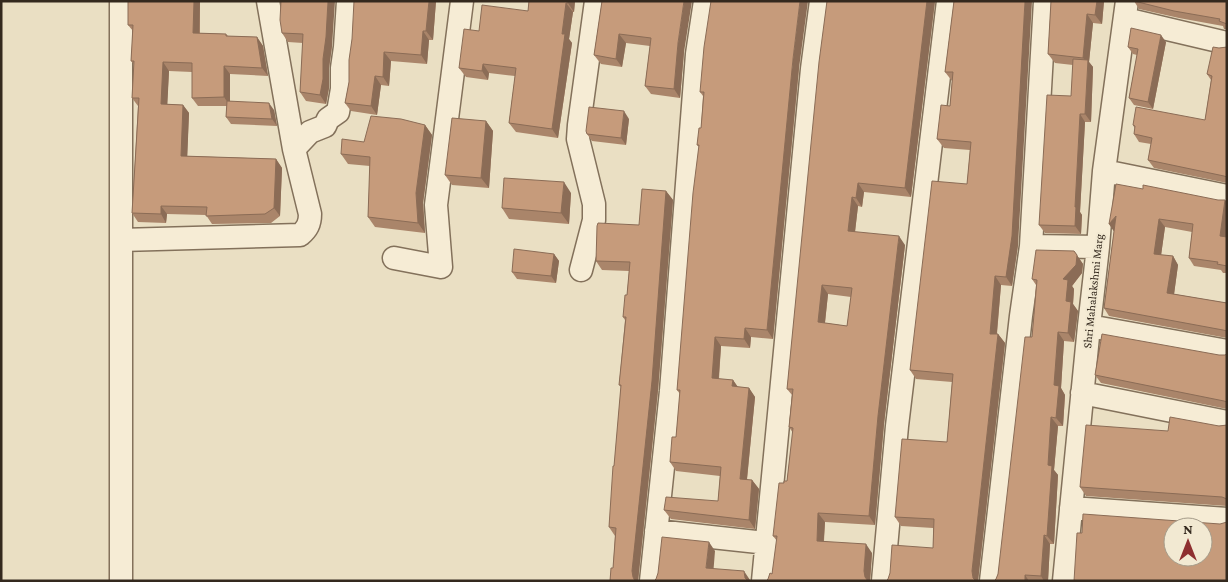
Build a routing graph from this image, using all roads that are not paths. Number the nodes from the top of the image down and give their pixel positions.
1 (121, 1) edge
2 (268, 1) edge
3 (348, 1) edge
4 (462, 1) edge
5 (596, 1) edge
6 (705, 1) edge
7 (820, 1) edge
8 (948, 1) edge
9 (1045, 1) edge
10 (1126, 10) edge
11 (1227, 43) edge
12 (294, 149) junction
13 (1104, 172) junction
14 (1227, 196) edge
15 (121, 240) junction
16 (1031, 246) junction
17 (1098, 247) junction
18 (394, 258) dead end
19 (581, 270) dead end
20 (1089, 326) junction
21 (1227, 351) edge
22 (1082, 393) junction
23 (1227, 422) edge
24 (1071, 508) junction
25 (1227, 519) edge
26 (656, 531) junction
27 (766, 543) junction
28 (120, 581) edge
29 (652, 581) edge
30 (763, 581) edge
31 (883, 581) edge
32 (992, 581) edge
33 (1064, 581) edge

1 - 15 street
2 - 12 street
3 - 12 street
4 - 18 street
5 - 19 street
6 - 26 street
7 - 27 street
8 - 31 street
9 - 16 street
10 - 11 street
10 - 13 street, Shri Mahalakshmi Marg
12 - 15 street
13 - 14 street
13 - 17 street, Shri Mahalakshmi Marg
15 - 28 street
16 - 17 street
16 - 32 street
17 - 20 street, Shri Mahalakshmi Marg
20 - 21 street
20 - 22 street, Shri Mahalakshmi Marg
22 - 23 street
22 - 24 street, Shri Mahalakshmi Marg
24 - 25 street
24 - 33 street, Shri Mahalakshmi Marg
26 - 27 street
26 - 29 street
27 - 30 street

